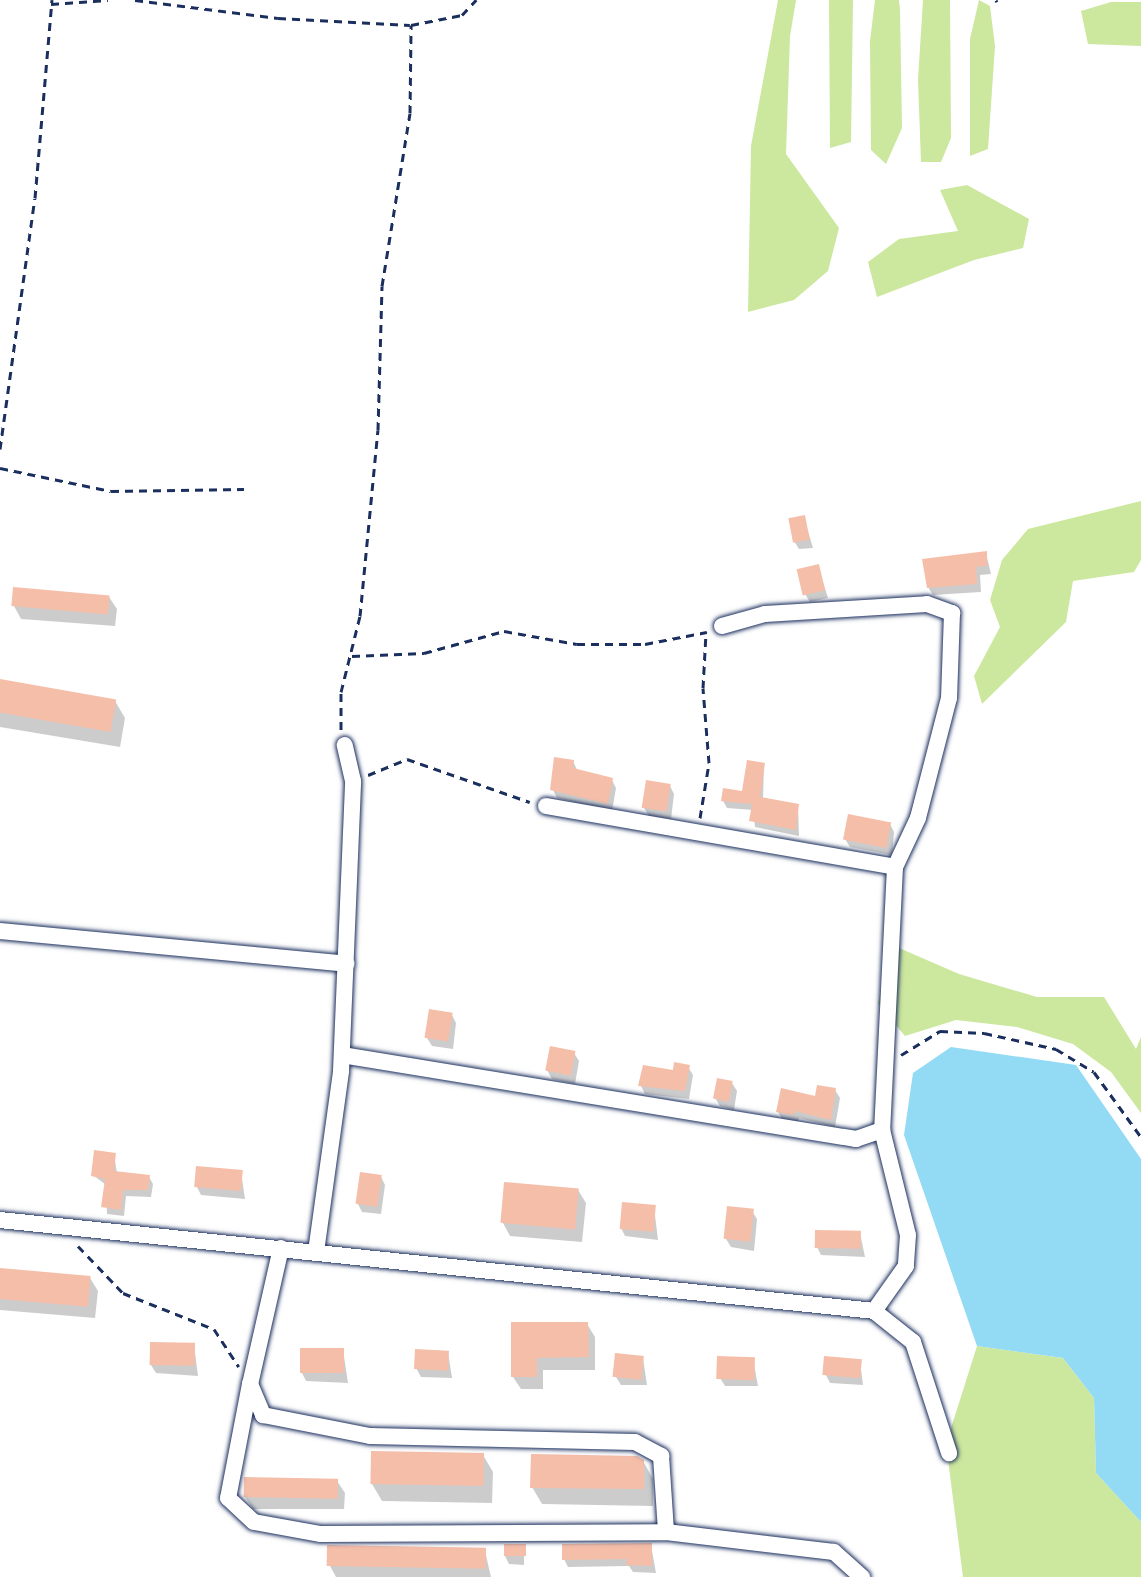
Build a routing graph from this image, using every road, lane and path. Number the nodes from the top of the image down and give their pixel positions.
1 (108, 0) edge
2 (135, 0) edge
3 (476, 0) edge
4 (52, 2) edge
5 (411, 25) junction
6 (0, 449) edge
7 (0, 468) edge
8 (244, 489) dead end
9 (722, 626) joint
10 (706, 632) junction
11 (352, 656) junction
12 (345, 745) joint
13 (353, 781) junction
14 (546, 806) joint
15 (698, 833) junction
16 (895, 867) junction
17 (0, 931) edge
18 (346, 964) junction
19 (342, 1055) junction
20 (888, 1064) junction
21 (882, 1130) junction
22 (1141, 1137) edge
23 (0, 1220) edge
24 (59, 1226) junction
25 (281, 1248) junction
26 (316, 1252) junction
27 (874, 1311) junction
28 (250, 1384) junction
29 (949, 1453) dead end
30 (666, 1532) junction
31 (862, 1577) edge

1 - 4 path
2 - 5 path
3 - 5 path
4 - 6 path
5 - 11 path
7 - 8 path
9 - 10 path
9 - 16 street
10 - 11 path
10 - 15 path
11 - 12 path
12 - 13 street
13 - 14 path
13 - 18 street
14 - 15 street
15 - 16 street
16 - 20 street
17 - 18 street
18 - 19 street
19 - 21 street
19 - 26 street
20 - 21 street
20 - 22 path
21 - 27 street
23 - 24 street
24 - 25 street
24 - 28 path
25 - 26 street
25 - 28 street
26 - 27 street
27 - 29 street
28 - 30 street
28 - 30 street
30 - 31 street

